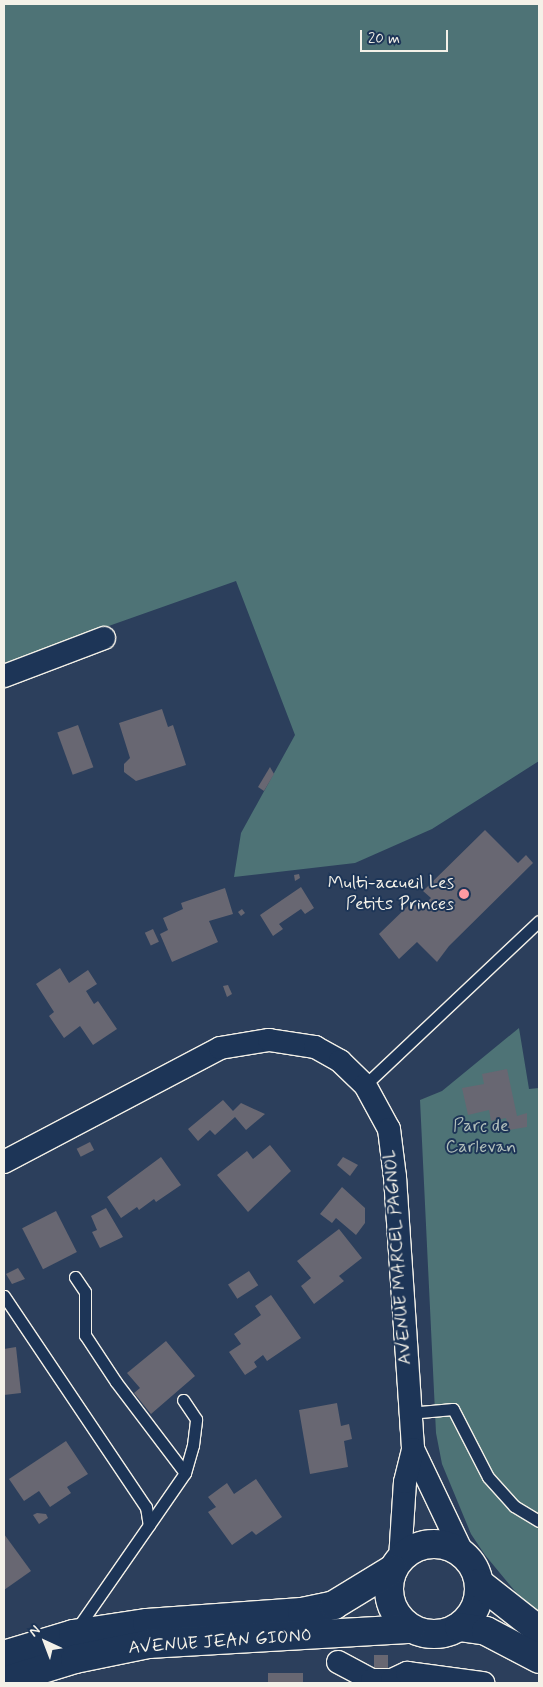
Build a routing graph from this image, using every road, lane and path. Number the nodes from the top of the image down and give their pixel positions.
1 (104, 638) dead end
2 (4, 676) edge
3 (539, 921) edge
4 (365, 1085) junction
5 (4, 1162) edge
6 (75, 1277) dead end
7 (4, 1296) edge
8 (183, 1400) dead end
9 (409, 1413) junction
10 (413, 1449) junction
11 (185, 1473) junction
12 (539, 1521) edge
13 (149, 1525) junction
14 (463, 1554) junction
15 (397, 1564) junction
16 (479, 1583) junction
17 (460, 1627) junction
18 (411, 1629) junction
19 (539, 1630) edge
20 (74, 1634) junction
21 (335, 1634) junction
22 (4, 1655) edge
23 (539, 1659) edge
24 (338, 1673) edge
25 (4, 1681) edge
26 (483, 1683) edge

1 - 2 street
3 - 4 lane
4 - 5 street, AVENUE MARCEL PAGNOL
4 - 9 street, AVENUE MARCEL PAGNOL
6 - 11 lane
7 - 13 lane
8 - 11 lane
9 - 10 street, AVENUE MARCEL PAGNOL
9 - 12 lane
10 - 14 street, AVENUE MARCEL PAGNOL
10 - 15 street, AVENUE MARCEL PAGNOL
11 - 13 lane
13 - 20 lane
14 - 15 main road
14 - 16 main road
15 - 18 main road
15 - 20 main road, AVENUE JEAN GIONO
16 - 17 main road
16 - 19 main road
17 - 18 main road
17 - 23 main road
18 - 21 main road, AVENUE JEAN GIONO
20 - 22 main road, AVENUE JEAN GIONO
21 - 24 street
21 - 25 main road, AVENUE JEAN GIONO
24 - 26 street

